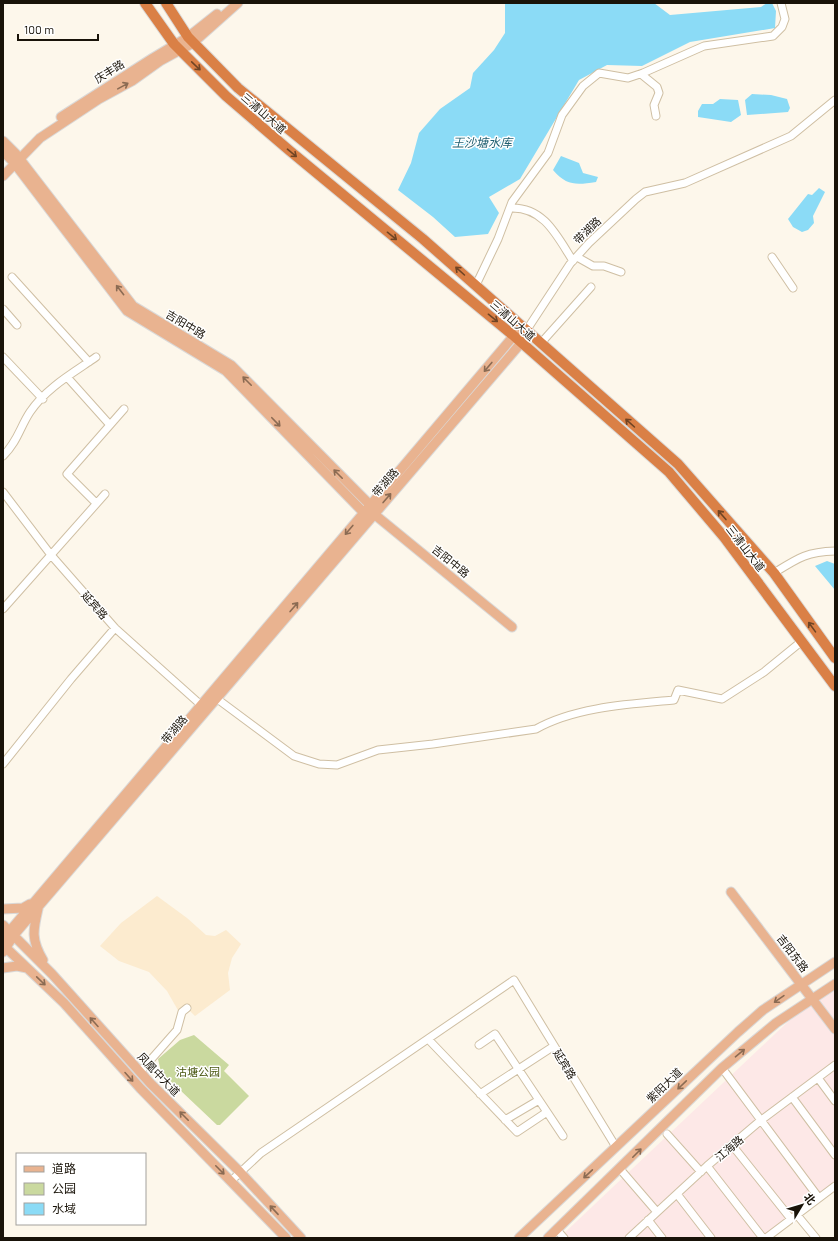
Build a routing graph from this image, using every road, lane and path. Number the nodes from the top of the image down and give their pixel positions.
1 (145, 3) edge
2 (166, 3) edge
3 (230, 3) edge
4 (238, 3) edge
5 (781, 3) edge
6 (191, 40) junction
7 (177, 47) junction
8 (640, 74) junction
9 (835, 100) edge
10 (656, 116) dead end
11 (3, 141) edge
12 (3, 151) edge
13 (15, 159) junction
14 (3, 165) edge
15 (3, 176) edge
16 (511, 208) junction
17 (772, 257) dead end
18 (575, 259) junction
19 (621, 272) dead end
20 (12, 277) dead end
21 (476, 285) junction
22 (591, 287) dead end
23 (793, 288) dead end
24 (3, 309) edge
25 (18, 325) dead end
26 (524, 328) junction
27 (518, 339) junction
28 (541, 343) junction
29 (3, 357) edge
30 (96, 357) dead end
31 (89, 362) junction
32 (67, 377) junction
33 (43, 399) junction
34 (124, 409) dead end
35 (110, 426) junction
36 (3, 456) edge
37 (3, 492) edge
38 (104, 494) dead end
39 (96, 503) junction
40 (371, 512) junction
41 (835, 551) edge
42 (51, 555) junction
43 (774, 573) junction
44 (3, 609) edge
45 (512, 627) dead end
46 (115, 628) junction
47 (802, 641) junction
48 (835, 658) edge
49 (835, 686) edge
50 (216, 698) junction
51 (201, 705) junction
52 (3, 764) edge
53 (731, 892) dead end
54 (34, 906) junction
55 (3, 909) edge
56 (7, 932) edge
57 (4, 948) edge
58 (835, 962) edge
59 (3, 968) edge
60 (29, 969) junction
61 (52, 974) junction
62 (801, 984) junction
63 (835, 984) edge
64 (812, 999) junction
65 (187, 1008) dead end
66 (835, 1029) edge
67 (428, 1039) junction
68 (479, 1045) dead end
69 (554, 1046) junction
70 (835, 1065) edge
71 (722, 1068) junction
72 (519, 1070) junction
73 (140, 1072) junction
74 (818, 1078) junction
75 (480, 1094) junction
76 (792, 1097) junction
77 (539, 1100) junction
78 (835, 1101) edge
79 (547, 1112) junction
80 (505, 1120) junction
81 (760, 1121) junction
82 (667, 1134) dead end
83 (564, 1136) dead end
84 (732, 1145) junction
85 (616, 1148) junction
86 (835, 1155) edge
87 (620, 1169) junction
88 (704, 1169) junction
89 (240, 1172) junction
90 (231, 1181) junction
91 (835, 1186) edge
92 (677, 1194) junction
93 (819, 1198) junction
94 (657, 1212) junction
95 (794, 1217) junction
96 (648, 1220) junction
97 (557, 1230) junction
98 (286, 1238) edge
99 (301, 1238) edge
100 (519, 1238) edge
101 (548, 1238) edge
102 (564, 1238) edge
103 (629, 1238) edge
104 (662, 1238) edge
105 (711, 1238) edge
106 (763, 1238) edge
107 (766, 1238) edge
108 (816, 1238) edge

1 - 7 highway, 三清山大道
2 - 6 highway, 三清山大道
3 - 6 main road
4 - 6 main road
5 - 8 street
6 - 7 main road
21 -> 6 highway, 三清山大道
13 -> 7 main road
7 - 13 main road, 庆丰路
7 -> 27 highway, 三清山大道
8 - 10 street
8 - 16 street
9 - 18 street, 带湖路
11 - 13 main road, 吉阳中路
12 - 13 main road, 吉阳中路
13 - 14 main road, 庆丰路
13 - 15 main road
13 - 40 main road, 吉阳中路
16 - 18 street
16 - 21 street
17 - 23 street
18 - 19 street
18 - 26 street, 带湖路
20 - 31 street
21 - 26 highway, 三清山大道
22 - 28 street
24 - 25 street
26 - 27 main road, 带湖路
26 - 28 highway, 三清山大道
27 - 40 main road, 带湖路
27 - 47 highway, 三清山大道
43 -> 28 highway, 三清山大道
29 - 33 street
30 - 31 street
31 - 32 street
32 - 33 street
32 - 35 street
33 - 36 street
34 - 35 street
35 - 39 street
37 - 42 street, 延宾路
38 - 39 street
39 - 42 street
40 - 45 main road, 吉阳中路
50 -> 40 main road, 带湖路
40 -> 51 main road, 带湖路
41 - 43 street
42 - 44 street
42 - 46 street, 延宾路
48 -> 43 highway, 三清山大道
46 - 51 street, 延宾路
46 - 52 street
47 - 49 highway, 三清山大道
47 - 50 street
50 - 54 main road, 带湖路
51 - 54 main road, 带湖路
53 - 62 main road, 吉阳东路
54 - 55 main road
54 - 56 main road, 带湖路
54 - 61 main road
56 - 57 main road, 带湖路
56 - 61 main road, 凤凰中大道
57 - 60 main road, 凤凰中大道
58 - 62 main road, 紫阳大道
59 - 60 main road
60 -> 90 main road, 凤凰中大道
73 -> 61 main road, 凤凰中大道
62 - 64 main road, 吉阳东路
62 -> 85 main road, 紫阳大道
63 - 64 main road
64 - 66 main road, 吉阳东路
71 -> 64 main road
65 - 73 street
67 - 69 street, 延宾路
67 - 75 street
67 - 89 street
68 - 72 street
69 - 72 street
69 - 85 street, 延宾路
70 - 74 street, 江海路
71 - 81 street
87 -> 71 main road
72 - 75 street
72 - 77 street
89 -> 73 main road, 凤凰中大道
74 - 76 street, 江海路
74 - 78 street
75 - 80 street
76 - 81 street, 江海路
76 - 86 street
77 - 79 street
77 - 80 street
79 - 80 street
79 - 83 street
81 - 84 street, 江海路
81 - 93 street
82 - 88 street
84 - 88 street, 江海路
84 - 95 street
85 -> 100 main road, 紫阳大道
87 - 94 street
87 - 97 main road
88 - 92 street, 江海路
88 - 106 street
89 - 90 street
99 -> 89 main road, 凤凰中大道
90 - 98 main road, 凤凰中大道
91 - 93 street
92 - 94 street, 江海路
92 - 105 street
93 - 95 street
94 - 96 street, 江海路
95 - 107 street
95 - 108 street
96 - 103 street, 江海路
96 - 104 street
97 - 101 main road
97 - 102 street

